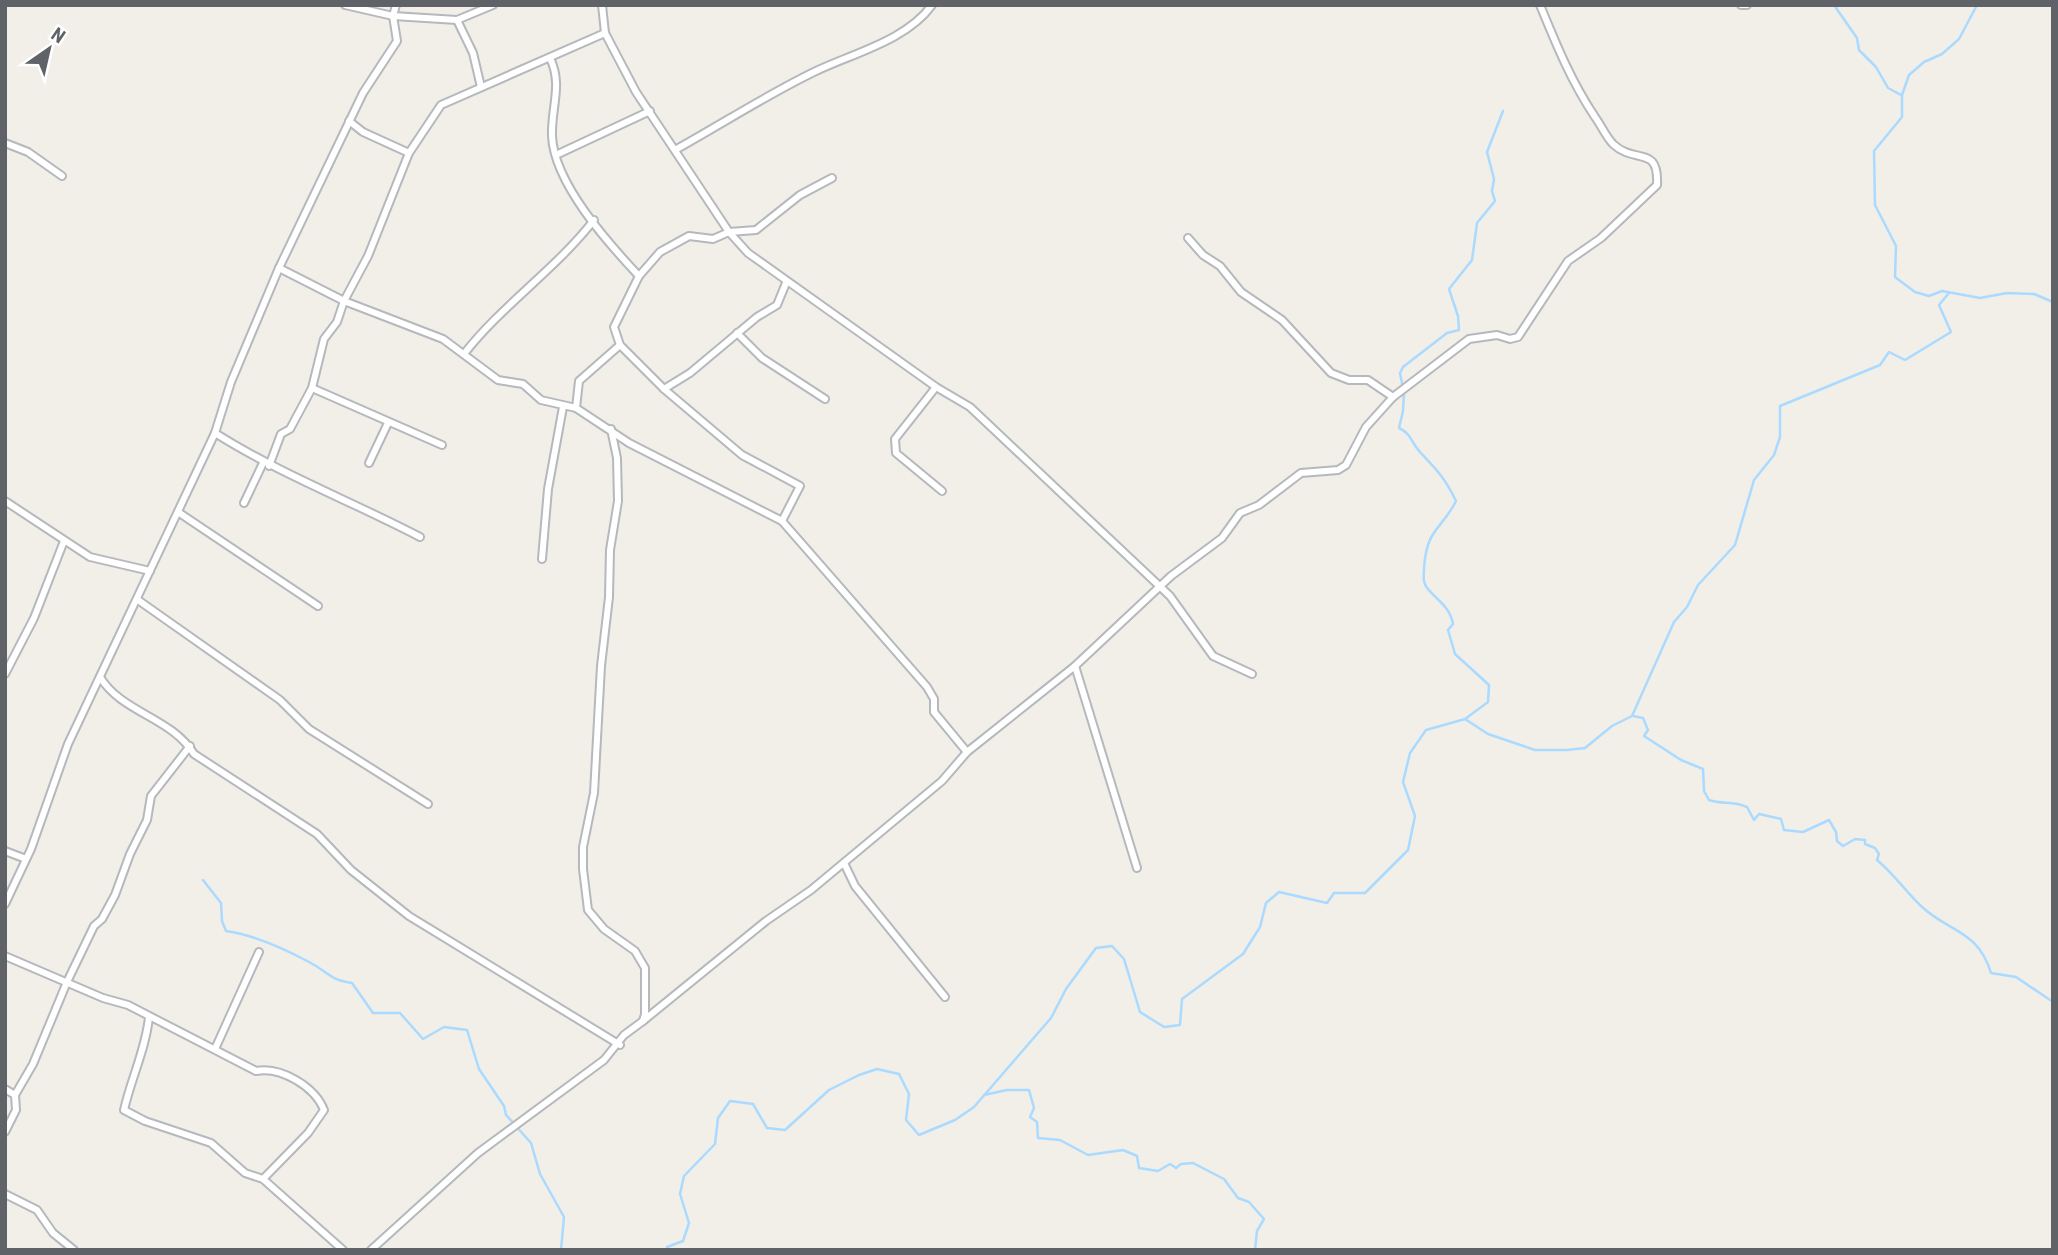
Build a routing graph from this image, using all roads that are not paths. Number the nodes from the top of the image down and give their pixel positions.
1 (345, 5) edge
2 (396, 5) edge
3 (494, 5) edge
4 (602, 5) edge
5 (932, 5) edge
6 (1539, 5) edge
7 (1741, 5) edge
8 (1747, 5) edge
9 (393, 16) junction
10 (457, 20) junction
11 (605, 33) junction
12 (550, 58) junction
13 (481, 87) junction
14 (650, 111) junction
15 (349, 121) junction
16 (5, 143) edge
17 (675, 150) junction
18 (408, 153) junction
19 (556, 155) junction
20 (62, 176) dead end
21 (832, 178) dead end
22 (594, 220) junction
23 (729, 232) junction
24 (1188, 238) dead end
25 (279, 268) junction
26 (639, 276) junction
27 (786, 283) junction
28 (344, 301) junction
29 (737, 333) junction
30 (620, 345) junction
31 (464, 354) junction
32 (936, 387) junction
33 (312, 388) junction
34 (664, 389) junction
35 (1392, 397) junction
36 (825, 399) dead end
37 (563, 407) junction
38 (576, 408) junction
39 (388, 423) junction
40 (611, 429) junction
41 (215, 433) junction
42 (442, 445) dead end
43 (369, 463) dead end
44 (266, 465) junction
45 (942, 491) dead end
46 (5, 502) edge
47 (244, 503) dead end
48 (178, 512) junction
49 (782, 521) junction
50 (420, 537) dead end
51 (64, 541) junction
52 (542, 559) dead end
53 (150, 571) junction
54 (1160, 589) junction
55 (138, 600) junction
56 (318, 606) dead end
57 (1075, 666) junction
58 (5, 674) edge
59 (1252, 674) dead end
60 (100, 677) junction
61 (190, 746) junction
62 (967, 752) junction
63 (428, 804) dead end
64 (5, 851) edge
65 (26, 859) junction
66 (844, 863) junction
67 (1137, 868) dead end
68 (5, 904) edge
69 (259, 952) dead end
70 (5, 956) edge
71 (67, 982) junction
72 (945, 997) dead end
73 (149, 1017) junction
74 (643, 1021) junction
75 (620, 1045) junction
76 (215, 1049) junction
77 (5, 1089) edge
78 (15, 1095) junction
79 (5, 1132) edge
80 (263, 1179) junction
81 (5, 1194) edge
82 (74, 1250) edge
83 (343, 1250) edge
84 (371, 1250) edge

1 - 9 street
2 - 9 street
3 - 10 street
4 - 11 street
5 - 17 street
6 - 35 street
7 - 8 street
9 - 10 street
9 - 15 street
10 - 13 street
11 - 12 street
11 - 14 street
12 - 13 street
12 - 19 street
13 - 18 street
14 - 17 street
14 - 19 street
15 - 18 street
15 - 25 street
16 - 20 street
17 - 23 street
18 - 28 street
19 - 22 street
21 - 23 street
22 - 26 street
22 - 31 street
23 - 26 street
23 - 27 street
24 - 35 street
25 - 28 street
25 - 41 street
26 - 30 street
27 - 29 street
27 - 32 street
28 - 31 street
28 - 33 street
29 - 34 street
29 - 36 street
30 - 34 street
30 - 38 street
31 - 37 street
32 - 45 street
32 - 54 street
33 - 39 street
33 - 44 street
34 - 49 street
35 - 54 street
37 - 38 street
37 - 52 street
38 - 40 street
39 - 42 street
39 - 43 street
40 - 49 street
40 - 74 street
41 - 44 street
41 - 48 street
44 - 47 street
44 - 50 street
46 - 51 street
48 - 53 street
48 - 56 street
49 - 62 street
51 - 53 street
51 - 58 street
53 - 55 street
54 - 57 street
54 - 59 street
55 - 60 street
55 - 63 street
57 - 62 street
57 - 67 street
60 - 61 street
60 - 65 street
61 - 71 street
61 - 75 street
62 - 66 street
64 - 65 street
65 - 68 street
66 - 72 street
66 - 74 street
69 - 76 street
70 - 71 street
71 - 73 street
71 - 78 street
73 - 76 street
73 - 80 street
74 - 75 street
75 - 84 street
76 - 80 street
77 - 78 street
78 - 79 street
80 - 83 street
81 - 82 street

